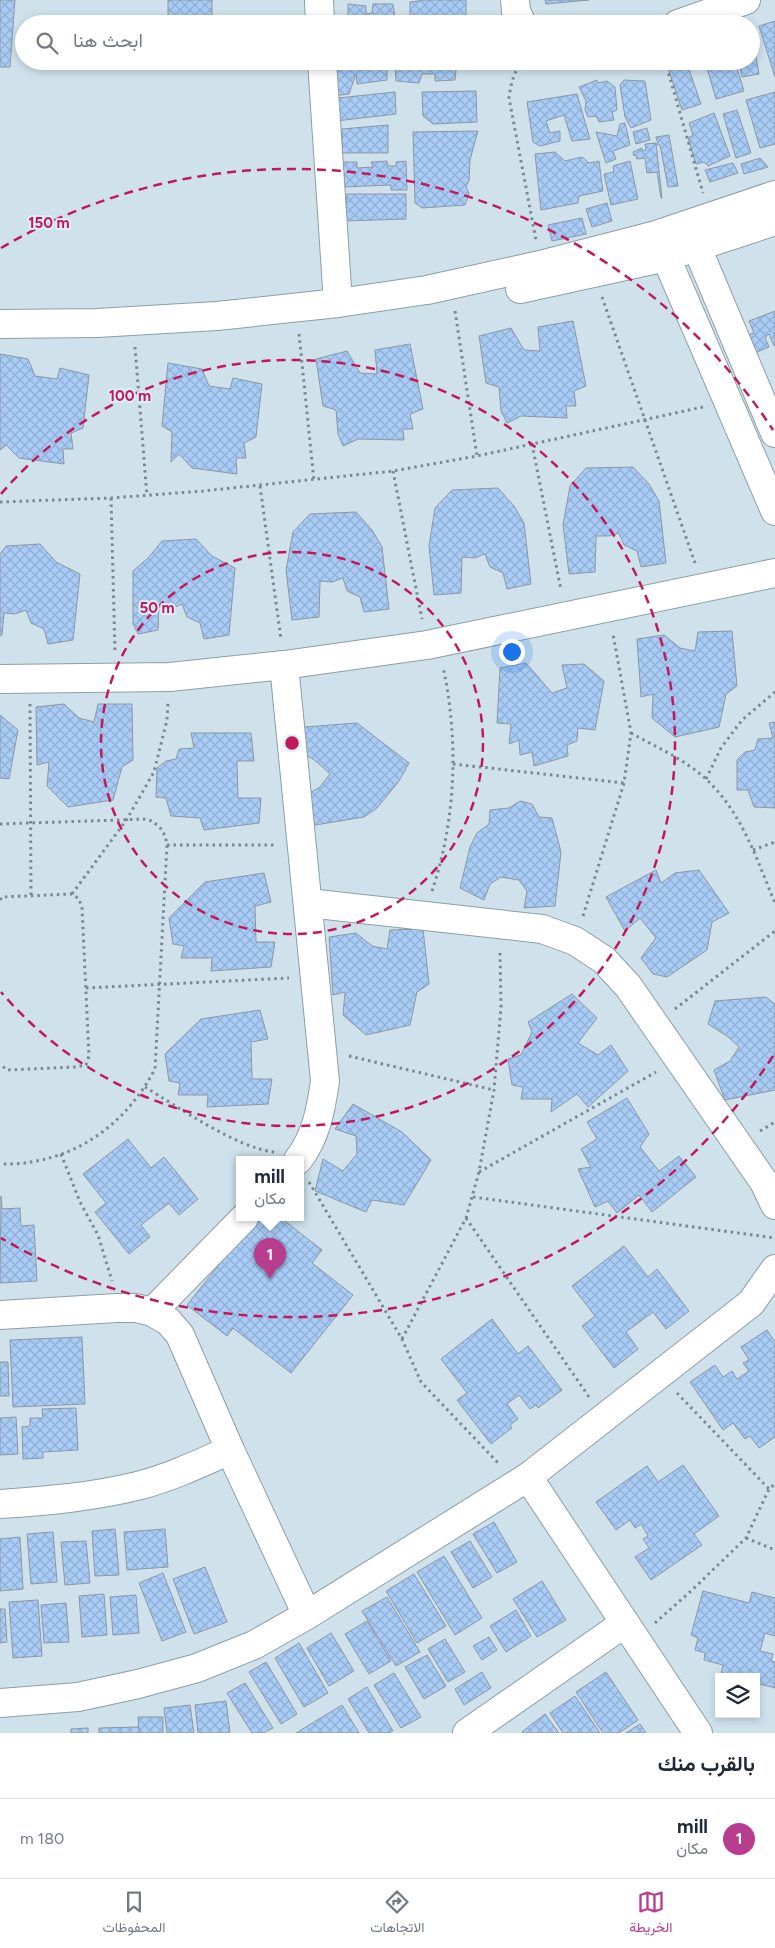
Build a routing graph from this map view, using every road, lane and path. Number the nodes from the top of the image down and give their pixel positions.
1 (319, 0) edge
2 (515, 0) edge
3 (746, 0) edge
4 (320, 15) edge
5 (518, 15) edge
6 (704, 15) edge
7 (323, 70) edge
8 (517, 70) edge
9 (667, 70) edge
10 (775, 195) edge
11 (775, 221) edge
12 (699, 230) junction
13 (661, 246) junction
14 (540, 265) junction
15 (593, 273) junction
16 (338, 303) junction
17 (454, 303) junction
18 (0, 324) edge
19 (298, 324) junction
20 (134, 338) junction
21 (0, 341) edge
22 (728, 402) junction
23 (645, 420) junction
24 (775, 432) edge
25 (532, 444) junction
26 (478, 456) junction
27 (393, 471) junction
28 (314, 481) junction
29 (260, 486) junction
30 (147, 496) junction
31 (111, 498) junction
32 (0, 502) edge
33 (775, 511) edge
34 (775, 573) edge
35 (703, 588) junction
36 (608, 607) junction
37 (567, 616) junction
38 (432, 644) junction
39 (284, 665) junction
40 (170, 677) junction
41 (116, 678) junction
42 (0, 679) edge
43 (29, 679) junction
44 (775, 692) edge
45 (631, 733) junction
46 (453, 764) junction
47 (706, 779) junction
48 (624, 783) junction
49 (127, 819) junction
50 (30, 822) junction
51 (0, 824) edge
52 (775, 842) edge
53 (167, 845) junction
54 (302, 845) junction
55 (753, 850) junction
56 (72, 894) junction
57 (31, 896) junction
58 (1, 898) edge
59 (308, 903) junction
60 (775, 903) edge
61 (423, 915) junction
62 (500, 924) junction
63 (775, 931) edge
64 (575, 941) junction
65 (315, 977) junction
66 (159, 985) junction
67 (86, 988) junction
68 (655, 1025) junction
69 (322, 1050) junction
70 (678, 1059) junction
71 (0, 1064) edge
72 (144, 1087) junction
73 (494, 1090) junction
74 (61, 1154) junction
75 (278, 1156) edge
76 (304, 1159) edge
77 (0, 1164) edge
78 (304, 1168) edge
79 (479, 1172) junction
80 (473, 1197) junction
81 (775, 1205) edge
82 (466, 1218) junction
83 (241, 1221) edge
84 (775, 1238) edge
85 (775, 1269) edge
86 (116, 1308) junction
87 (152, 1312) junction
88 (0, 1315) edge
89 (402, 1339) junction
90 (659, 1375) junction
91 (603, 1418) junction
92 (230, 1450) junction
93 (523, 1480) junction
94 (775, 1484) edge
95 (769, 1488) junction
96 (0, 1504) edge
97 (746, 1538) junction
98 (775, 1550) edge
99 (307, 1615) junction
100 (630, 1631) junction
101 (0, 1703) edge
102 (468, 1733) edge
103 (698, 1733) edge

1 - 4 street
2 - 5 street
3 - 6 street
7 - 16 street
8 - 14 path
9 - 12 path
10 - 12 street
11 - 12 street
12 - 13 street
12 - 24 street
13 - 14 street
13 - 15 street
13 - 22 street
14 - 16 street
15 - 17 street
15 - 23 path
16 - 18 street
17 - 19 street
17 - 26 path
19 - 20 street
19 - 28 path
20 - 21 street
20 - 30 path
22 - 23 path
22 - 33 street
23 - 25 path
23 - 35 path
25 - 26 path
25 - 37 path
26 - 27 path
27 - 28 path
27 - 38 path
28 - 29 path
29 - 30 path
29 - 39 path
30 - 31 path
31 - 32 path
31 - 41 path
34 - 35 street
35 - 36 street
36 - 37 street
36 - 45 path
37 - 38 street
38 - 39 street
38 - 46 path
39 - 40 street
39 - 54 street
40 - 41 street
40 - 49 path
41 - 43 street
42 - 43 street
43 - 50 path
44 - 47 path
45 - 47 path
45 - 48 path
46 - 48 path
46 - 61 path
47 - 55 path
48 - 64 path
49 - 50 path
49 - 53 path
49 - 56 path
50 - 51 path
50 - 57 path
52 - 55 path
53 - 54 path
53 - 66 path
54 - 59 street
55 - 60 path
56 - 57 path
56 - 67 path
57 - 58 path
59 - 61 street
59 - 65 street
61 - 62 street
62 - 64 street
62 - 73 path
63 - 68 path
64 - 68 street
65 - 66 path
65 - 69 street
66 - 67 path
66 - 72 path
67 - 71 path
68 - 70 street
69 - 73 path
69 - 76 street
70 - 79 path
70 - 81 street
72 - 74 path
72 - 75 path
73 - 79 path
74 - 77 path
74 - 86 path
78 - 89 path
79 - 80 path
80 - 82 path
80 - 84 path
82 - 89 path
82 - 91 path
83 - 87 street
85 - 90 street
86 - 87 street
86 - 88 street
87 - 92 street
89 - 93 path
90 - 91 street
90 - 95 path
91 - 93 street
92 - 96 street
92 - 99 street
93 - 99 street
93 - 100 street
94 - 95 path
95 - 97 path
97 - 98 path
97 - 100 path
99 - 101 street
100 - 102 street
100 - 103 street

